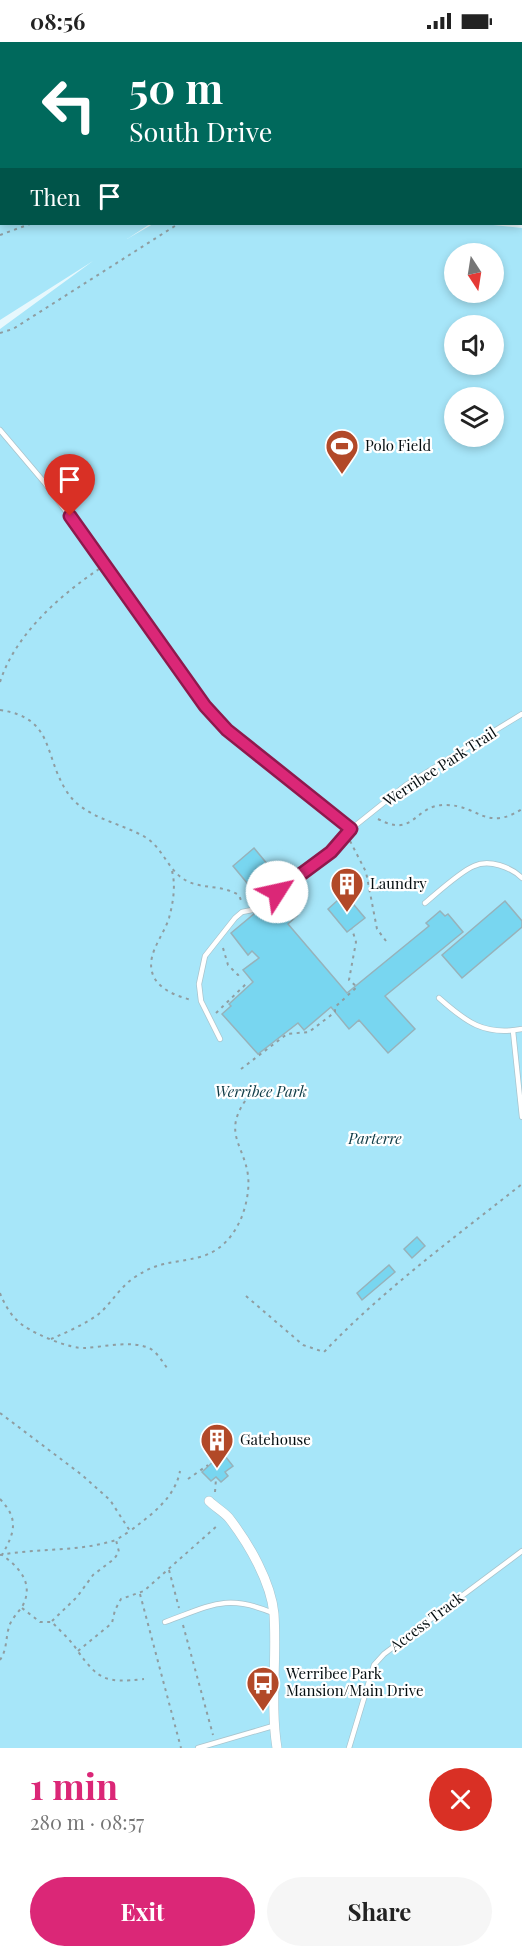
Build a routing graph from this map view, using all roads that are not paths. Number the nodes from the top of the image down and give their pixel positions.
1 (0, 430) edge
2 (522, 714) edge
3 (351, 829) junction
4 (522, 878) edge
5 (277, 892) dead end
6 (270, 897) dead end
7 (425, 903) dead end
8 (439, 998) dead end
9 (522, 1029) edge
10 (513, 1031) junction
11 (220, 1039) dead end
12 (522, 1117) edge
13 (212, 1497) road end
14 (522, 1551) edge
15 (273, 1613) junction
16 (165, 1622) dead end
17 (273, 1726) junction
18 (198, 1748) edge
19 (277, 1748) edge
20 (349, 1748) edge

1 - 3 lane
2 - 3 lane, Werribee Park Trail
3 - 5 lane, Werribee Park Trail
4 - 7 lane
6 - 11 lane
8 - 10 lane
9 - 10 lane
10 - 12 lane
13 - 15 street
14 - 20 lane, Access Track
15 - 16 lane
15 - 17 street
17 - 18 lane
17 - 19 street

